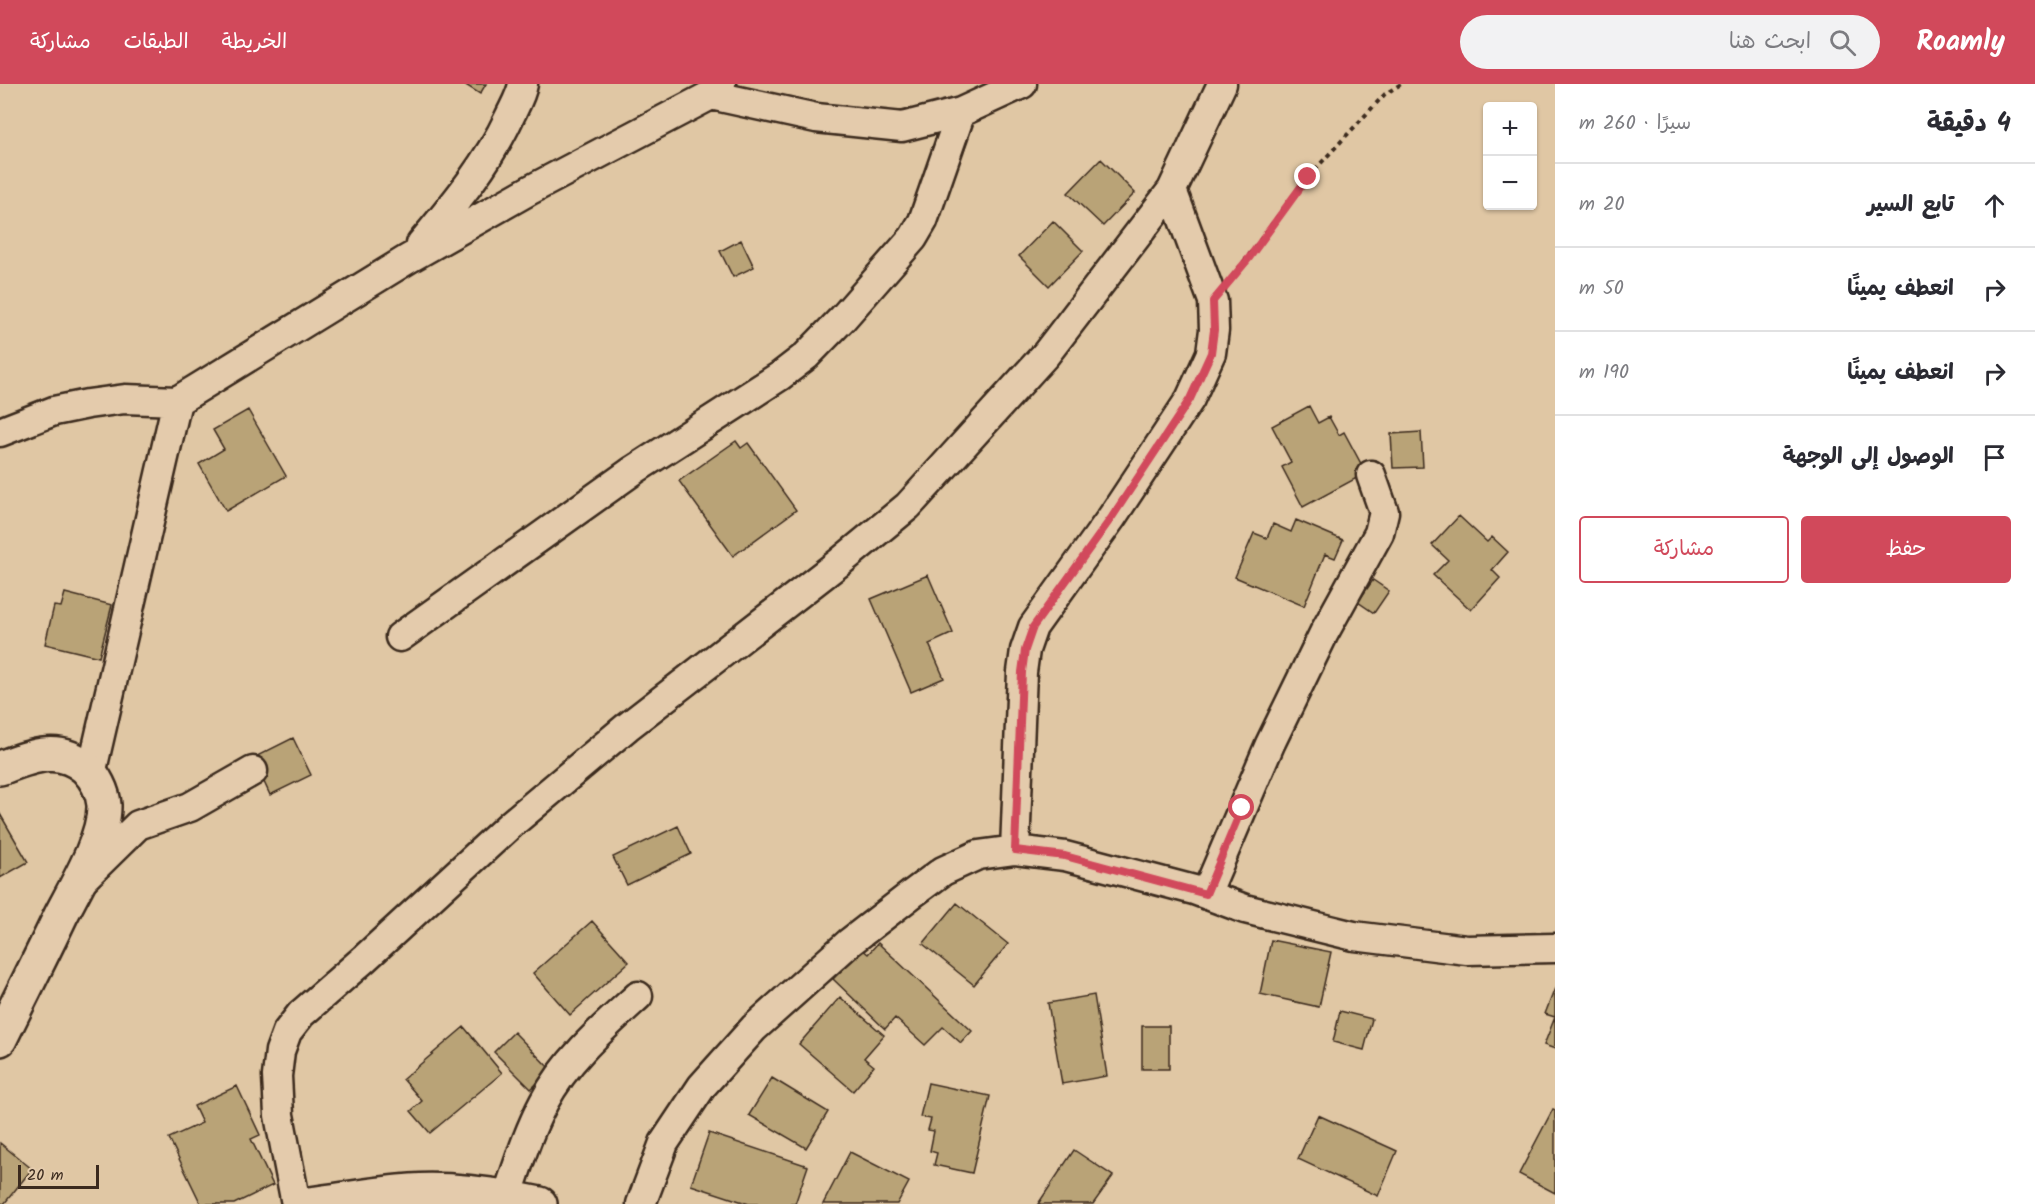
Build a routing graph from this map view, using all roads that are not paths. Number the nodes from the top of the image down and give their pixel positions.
1 (523, 84) edge
2 (1022, 84) edge
3 (1222, 84) edge
4 (716, 89) edge
5 (961, 112) junction
6 (1172, 190) junction
7 (408, 259) junction
8 (177, 401) junction
9 (0, 432) edge
10 (1371, 475) dead end
11 (400, 637) dead end
12 (0, 768) edge
13 (253, 771) dead end
14 (91, 774) junction
15 (1015, 850) junction
16 (76, 886) junction
17 (1206, 894) junction
18 (1555, 948) edge
19 (638, 996) dead end
20 (0, 1039) edge
21 (507, 1197) junction
22 (296, 1204) edge
23 (310, 1204) edge
24 (540, 1204) edge
25 (641, 1204) edge

1 - 7 street
2 - 5 street
3 - 6 street
4 - 5 street
4 - 7 street
5 - 11 street
6 - 15 street
6 - 22 street
7 - 8 street
8 - 9 street
8 - 14 street
10 - 17 street
12 - 14 street
13 - 16 street
14 - 16 street
15 - 17 street
15 - 25 street
16 - 20 street
17 - 18 street
19 - 21 street
21 - 23 street
21 - 24 street

